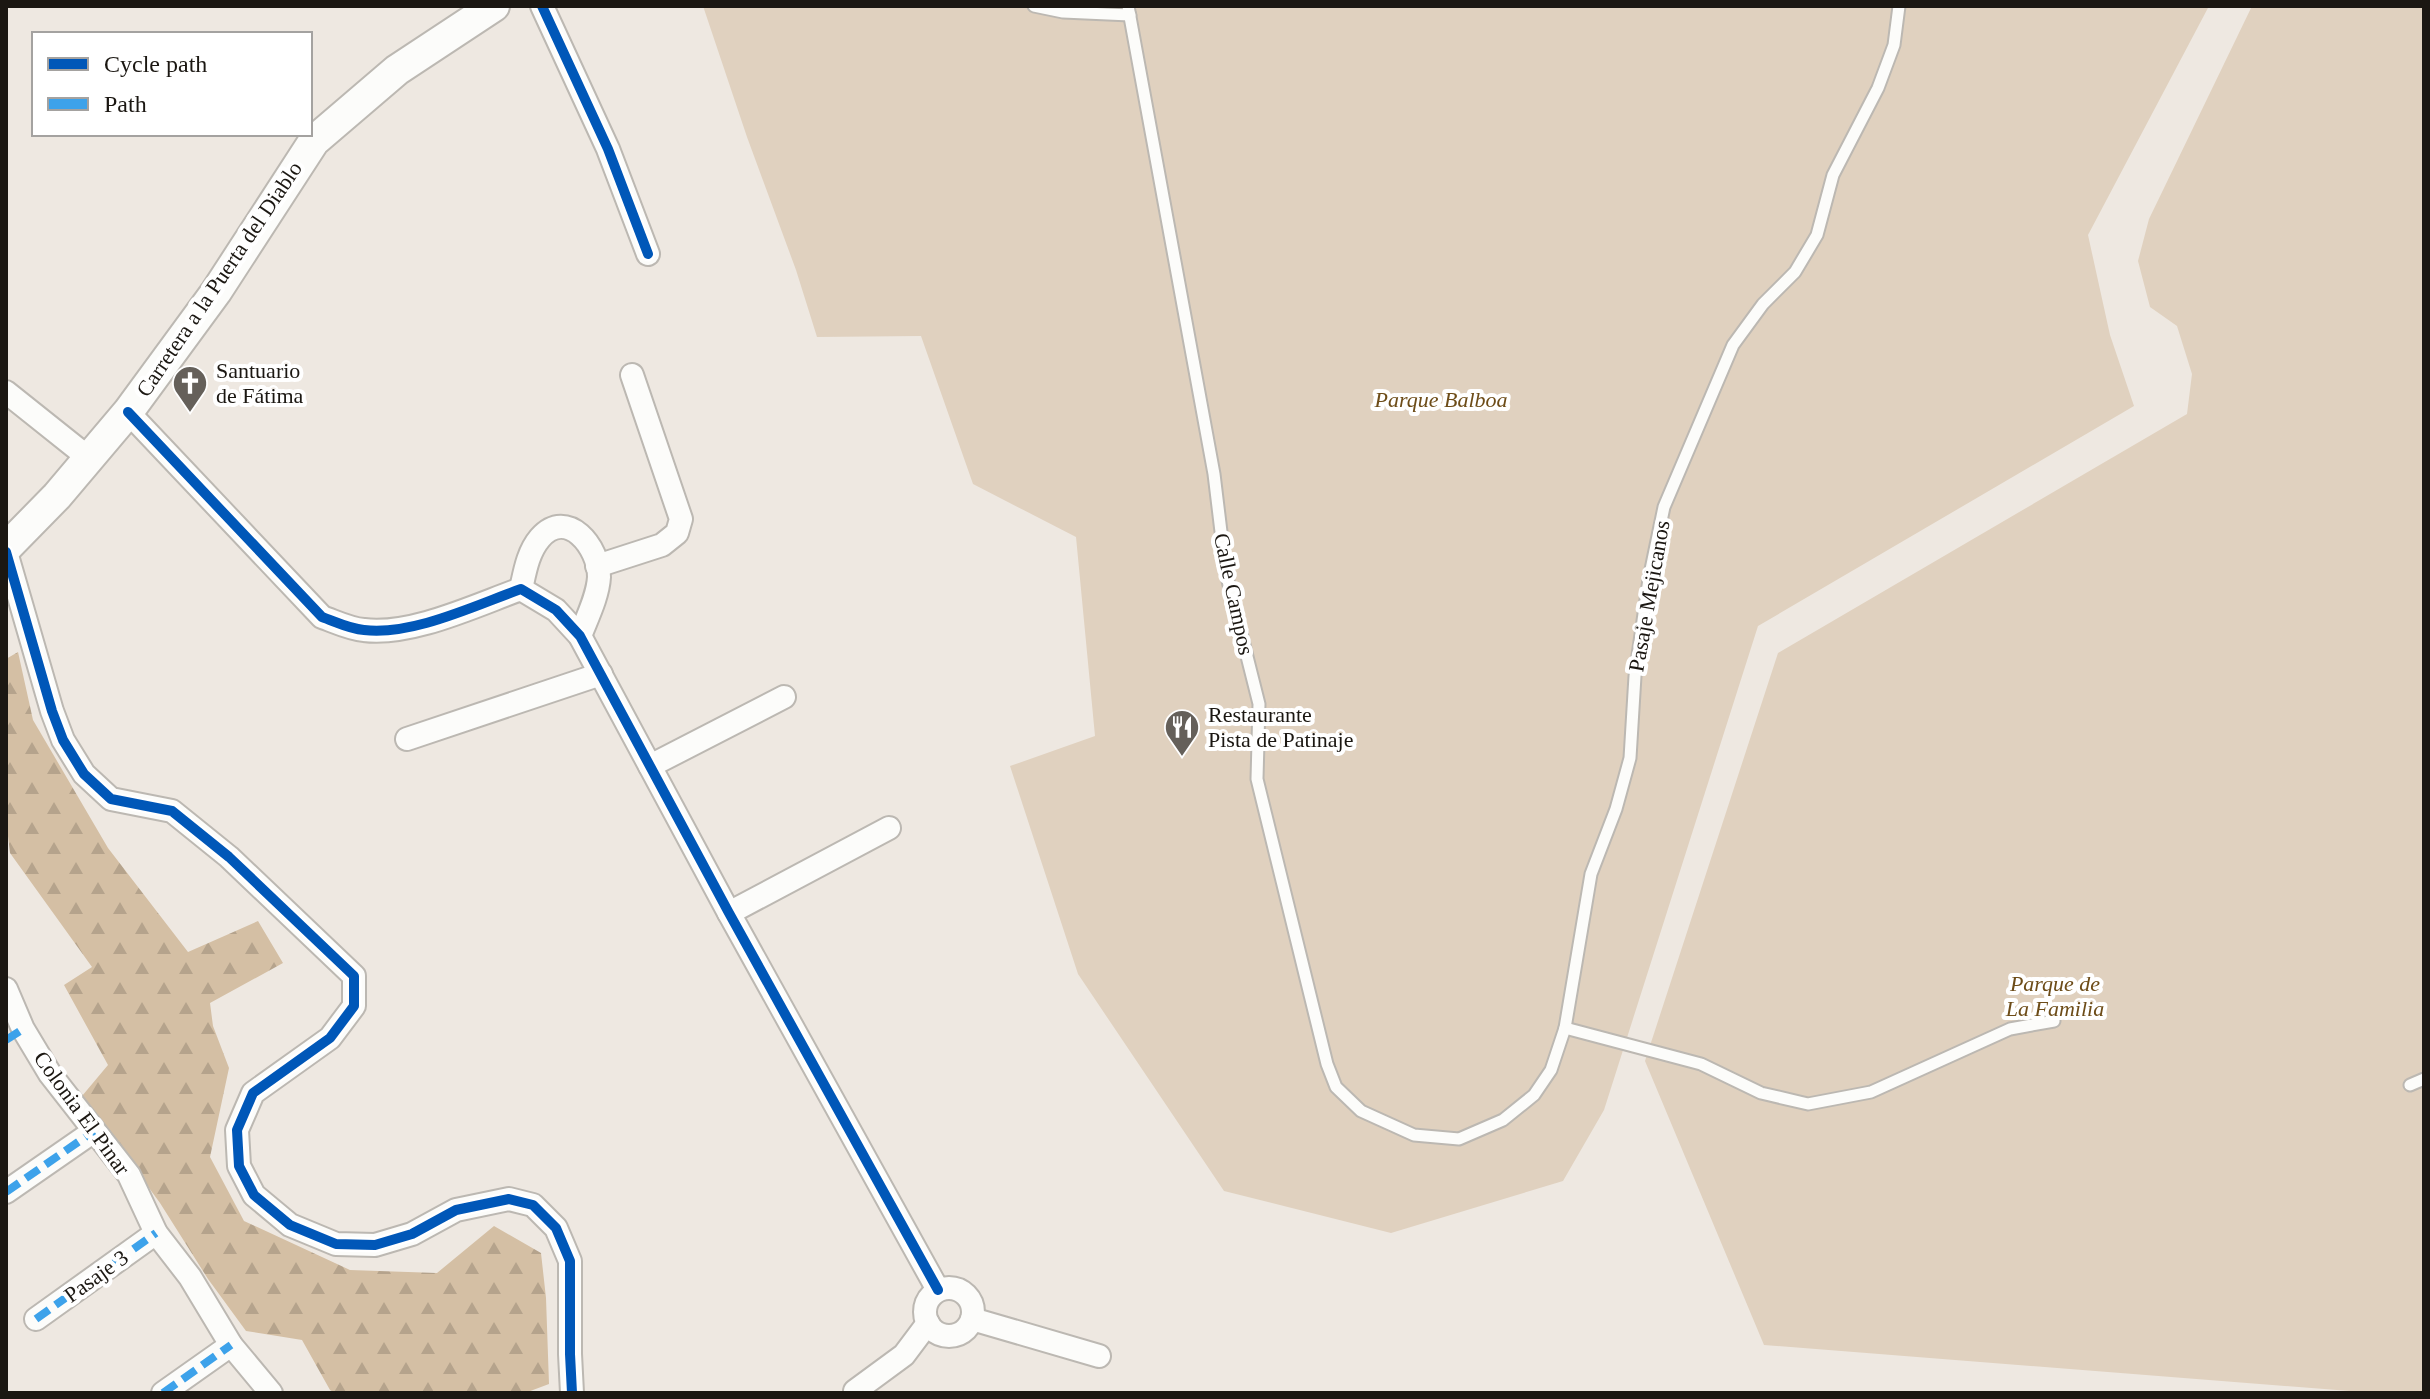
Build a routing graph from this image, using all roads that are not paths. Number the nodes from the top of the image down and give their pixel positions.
1 (494, 6) edge
2 (542, 6) edge
3 (1034, 6) edge
4 (1899, 6) edge
5 (1129, 10) edge
6 (648, 254) dead end
7 (632, 375) dead end
8 (6, 392) edge
9 (128, 412) junction
10 (90, 459) junction
11 (6, 550) edge
12 (597, 566) junction
13 (521, 589) junction
14 (580, 636) junction
15 (601, 674) junction
16 (784, 697) dead end
17 (407, 739) dead end
18 (650, 766) junction
19 (889, 828) dead end
20 (729, 913) junction
21 (6, 989) edge
22 (2054, 1021) dead end
23 (1565, 1028) junction
24 (15, 1034) edge
25 (2424, 1079) edge
26 (2410, 1085) dead end
27 (94, 1131) junction
28 (1414, 1135) joint
29 (6, 1192) edge
30 (156, 1233) junction
31 (938, 1290) junction
32 (36, 1319) dead end
33 (972, 1319) junction
34 (928, 1323) junction
35 (231, 1345) junction
36 (1099, 1356) dead end
37 (855, 1391) edge
38 (163, 1393) edge
39 (271, 1393) edge
40 (572, 1393) edge

1 - 9 main road, Carretera a la Puerta del Diablo
2 - 6 street
3 - 5 lane
4 - 23 lane, Pasaje Mejicanos
5 - 28 lane, Calle Campos
7 - 12 street
8 - 10 street
9 - 10 main road, Carretera a la Puerta del Diablo
9 - 13 street
10 - 11 main road, Carretera a la Puerta del Diablo
11 - 40 street
12 - 13 street
12 - 14 street
13 - 14 street
14 - 15 street
15 - 17 street
15 - 18 street
16 - 18 street
18 - 20 street
19 - 20 street
20 - 31 street
21 - 24 street, Colonia El Pinar
22 - 23 lane
23 - 28 lane, Pasaje Mejicanos
24 - 27 street, Colonia El Pinar
25 - 26 lane
27 - 29 street
27 - 30 street, Colonia El Pinar
30 - 32 street, Pasaje 3
30 - 35 street, Colonia El Pinar
31 - 33 street
31 - 34 street
33 - 34 street
33 - 36 street
34 - 37 street
35 - 38 street
35 - 39 street, Colonia El Pinar

